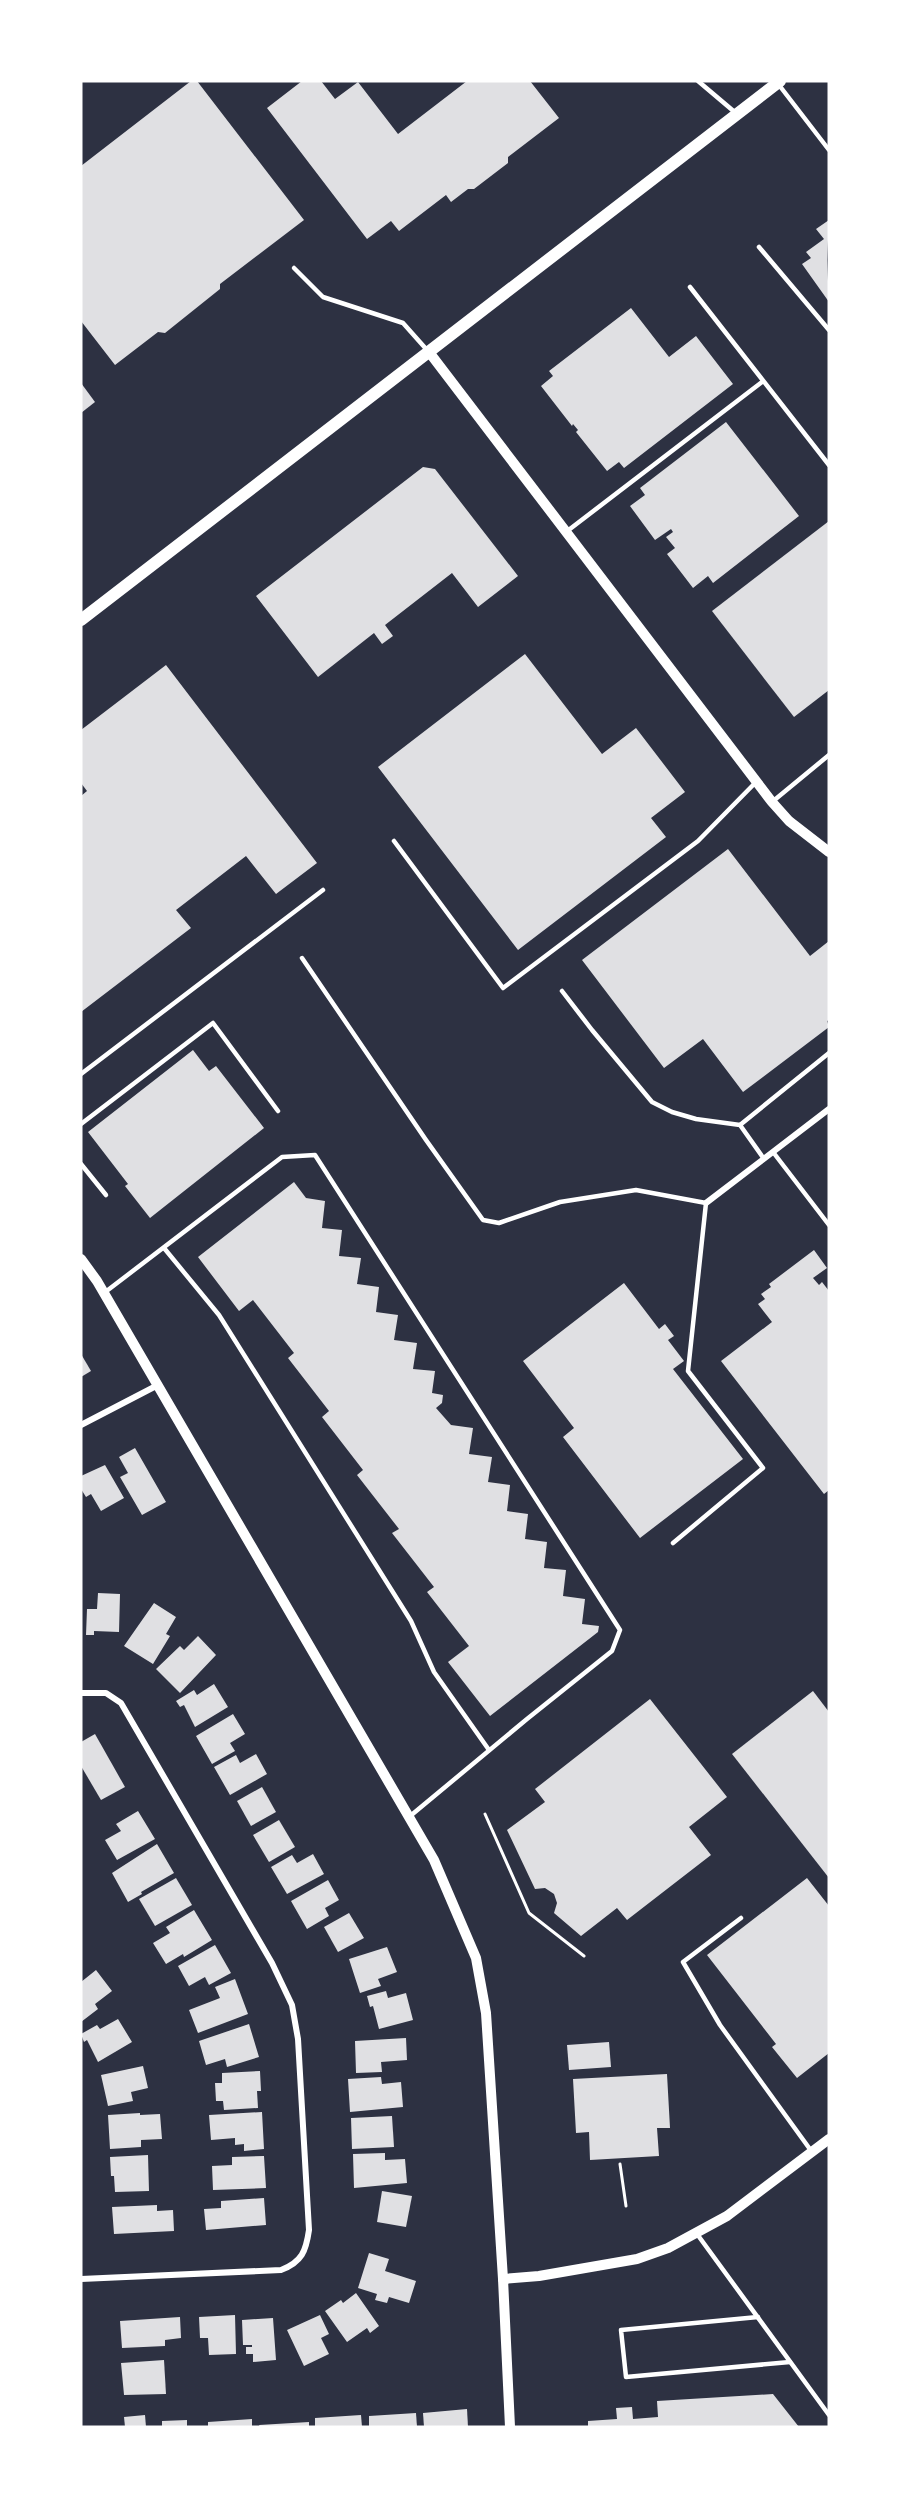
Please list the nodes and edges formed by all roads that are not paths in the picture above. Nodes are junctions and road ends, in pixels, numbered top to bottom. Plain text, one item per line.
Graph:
1 (698, 81) edge
2 (778, 82) edge
3 (738, 114) junction
4 (829, 150) edge
5 (759, 247) dead end
6 (294, 268) dead end
7 (690, 287) dead end
8 (829, 330) edge
9 (429, 352) junction
10 (762, 382) junction
11 (829, 465) edge
12 (566, 532) junction
13 (81, 620) edge
14 (829, 755) edge
15 (757, 781) junction
16 (772, 802) junction
17 (394, 841) dead end
18 (829, 852) edge
19 (323, 890) dead end
20 (302, 958) dead end
21 (562, 991) dead end
22 (829, 1053) edge
23 (81, 1074) edge
24 (829, 1109) edge
25 (278, 1111) dead end
26 (81, 1124) edge
27 (740, 1125) junction
28 (773, 1152) junction
29 (764, 1159) junction
30 (81, 1164) edge
31 (106, 1195) dead end
32 (706, 1203) junction
33 (829, 1225) edge
34 (164, 1248) junction
35 (81, 1259) edge
36 (104, 1293) junction
37 (158, 1385) junction
38 (81, 1425) edge
39 (673, 1543) dead end
40 (81, 1693) edge
41 (489, 1750) junction
42 (409, 1818) junction
43 (741, 1918) dead end
44 (829, 2139) edge
45 (812, 2152) junction
46 (697, 2234) junction
47 (81, 2279) edge
48 (503, 2279) junction
49 (758, 2317) junction
50 (790, 2362) junction
51 (829, 2415) edge
52 (510, 2427) edge

1 - 3 lane
2 - 3 main road
2 - 4 lane
3 - 9 main road
5 - 8 lane
6 - 9 lane
7 - 10 lane
9 - 12 street
9 - 13 main road
10 - 11 lane
10 - 12 lane
12 - 15 street
14 - 16 lane
15 - 16 street
15 - 17 lane
16 - 18 street
19 - 23 lane
20 - 32 lane
21 - 27 lane
22 - 27 lane
24 - 28 street
25 - 26 lane
27 - 29 lane
28 - 29 street
28 - 33 lane
29 - 32 street
30 - 31 lane
32 - 39 lane
34 - 36 lane
34 - 41 lane
34 - 41 lane
35 - 36 street
36 - 37 street
37 - 38 street
37 - 42 street
40 - 47 street
41 - 42 lane
42 - 48 street
43 - 45 lane
44 - 45 street
45 - 46 street
46 - 48 street
46 - 49 lane
48 - 52 street
49 - 50 lane
49 - 50 lane
50 - 51 lane

